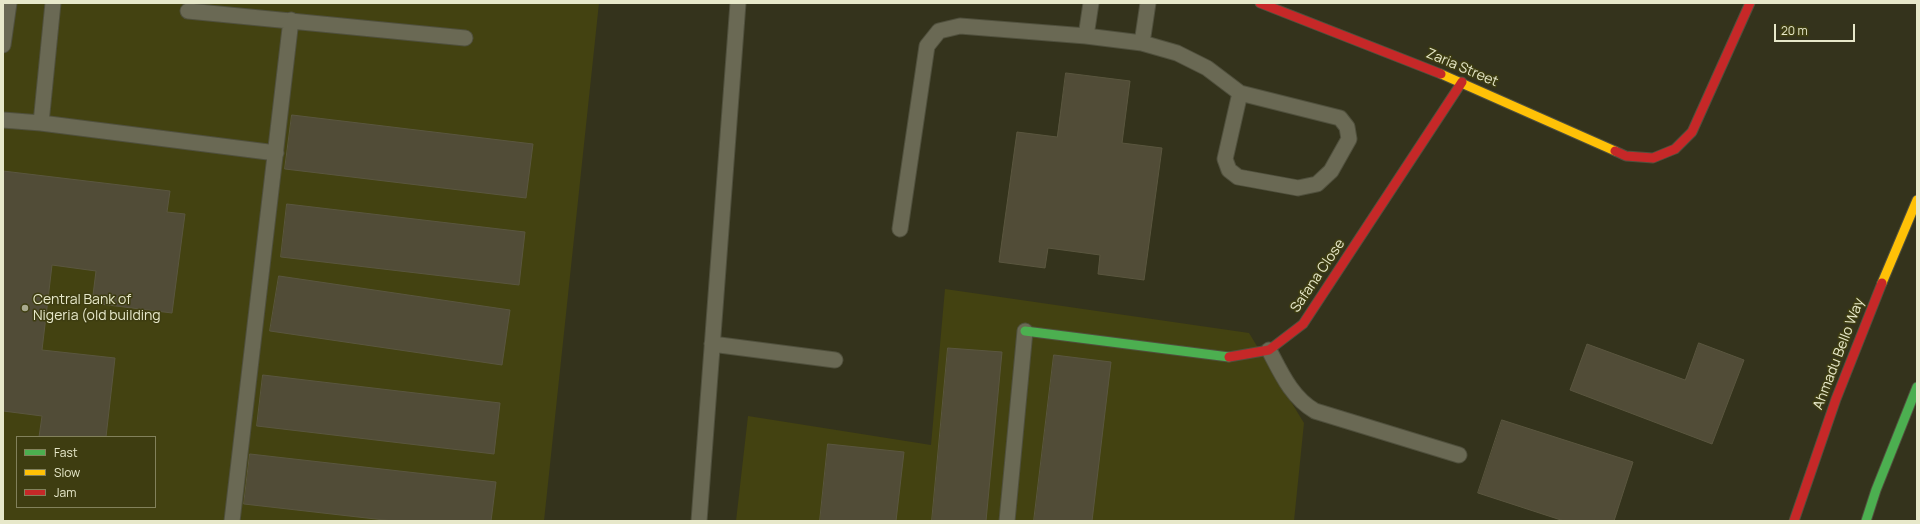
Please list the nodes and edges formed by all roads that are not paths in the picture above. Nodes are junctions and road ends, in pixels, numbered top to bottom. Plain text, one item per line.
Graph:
1 (53, 3) edge
2 (738, 3) edge
3 (1092, 3) edge
4 (1148, 3) edge
5 (1260, 3) edge
6 (1750, 3) edge
7 (6, 10) edge
8 (188, 11) dead end
9 (291, 20) junction
10 (1086, 36) junction
11 (466, 38) dead end
12 (1142, 43) junction
13 (3, 46) edge
14 (1462, 82) junction
15 (1240, 93) junction
16 (3, 120) edge
17 (41, 123) junction
18 (276, 153) junction
19 (1917, 200) edge
20 (900, 229) dead end
21 (1025, 331) joint
22 (712, 344) junction
23 (1269, 350) junction
24 (836, 360) dead end
25 (1917, 387) edge
26 (1458, 455) dead end
27 (232, 521) edge
28 (699, 521) edge
29 (1007, 521) edge
30 (1794, 521) edge
31 (1866, 521) edge

1 - 17 lane
2 - 22 lane
3 - 10 lane
4 - 12 lane
5 - 14 street, Zaria Street
6 - 14 street, Zaria Street
7 - 13 lane
8 - 9 lane
9 - 11 lane
9 - 18 lane
10 - 12 lane
10 - 20 lane
12 - 15 lane
14 - 23 street, Safana Close
15 - 15 lane
16 - 17 lane
17 - 18 lane
18 - 27 lane
19 - 30 street, Ahmadu Bello Way
21 - 23 street, Safana Close
21 - 29 lane
22 - 24 lane
22 - 28 lane
23 - 26 lane
25 - 31 street

